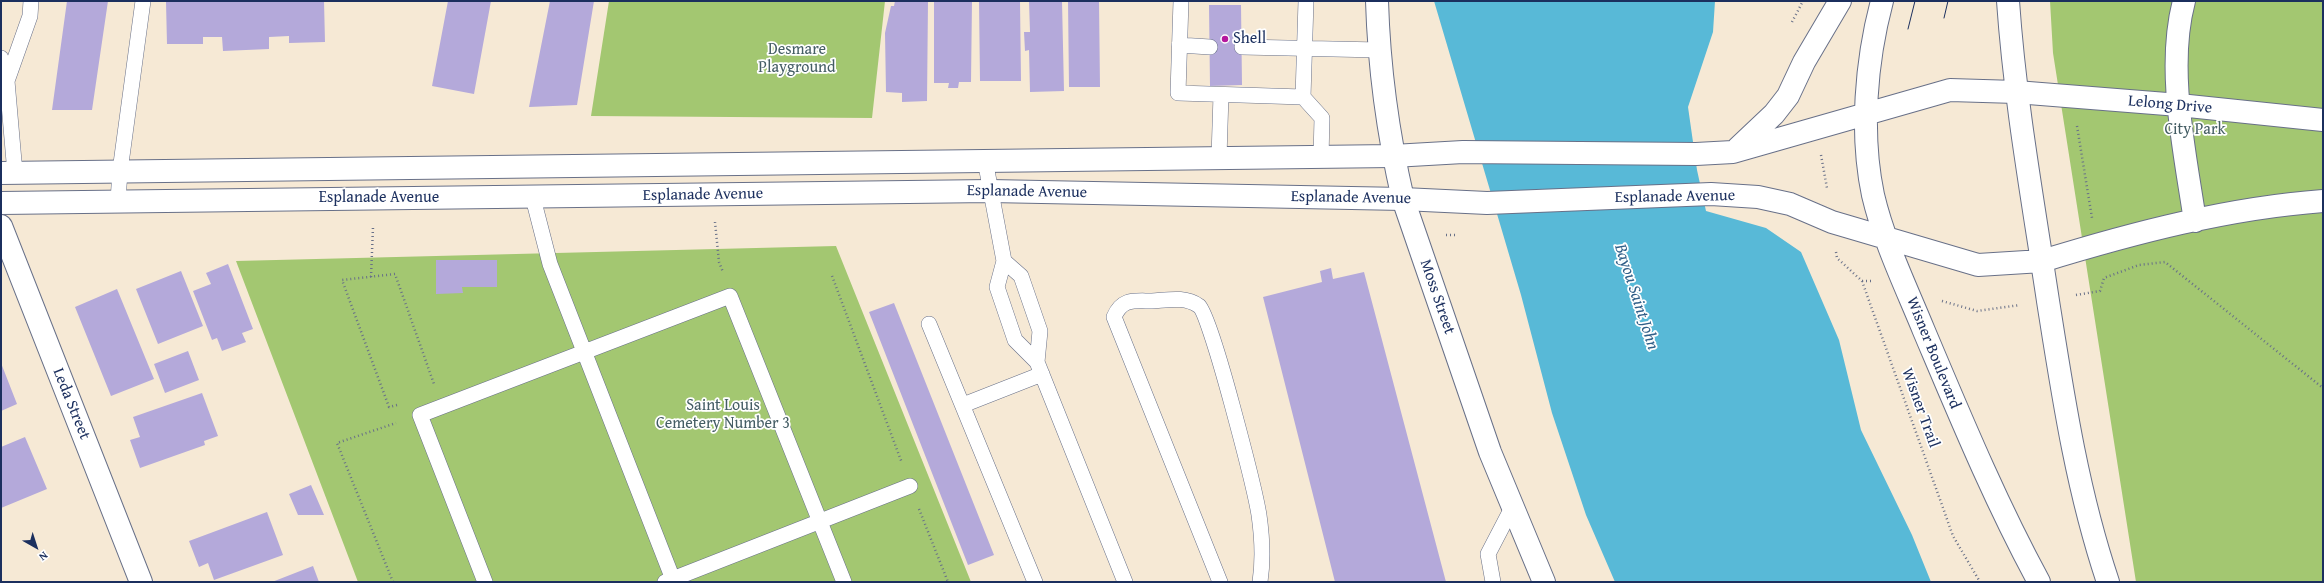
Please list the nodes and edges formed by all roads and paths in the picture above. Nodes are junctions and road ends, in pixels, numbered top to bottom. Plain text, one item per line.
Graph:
1 (31, 1) edge
2 (143, 1) edge
3 (1181, 1) edge
4 (1306, 1) edge
5 (1376, 1) edge
6 (1840, 1) edge
7 (1882, 1) edge
8 (2008, 1) edge
9 (2184, 1) edge
10 (1179, 45) junction
11 (1210, 47) dead end
12 (1242, 47) dead end
13 (1305, 50) junction
14 (1379, 50) junction
15 (1, 58) edge
16 (7, 81) junction
17 (2016, 92) junction
18 (1221, 95) junction
19 (1303, 97) junction
20 (2179, 105) junction
21 (1867, 112) junction
22 (2323, 120) edge
23 (2077, 123) dead end
24 (1733, 152) junction
25 (1821, 152) dead end
26 (1393, 156) junction
27 (1219, 157) junction
28 (1321, 157) junction
29 (985, 160) junction
30 (713, 163) junction
31 (532, 166) junction
32 (120, 171) junction
33 (8, 173) edge
34 (990, 191) junction
35 (1827, 191) dead end
36 (715, 194) junction
37 (374, 198) junction
38 (533, 198) junction
39 (1403, 199) junction
40 (118, 201) junction
41 (2323, 201) edge
42 (1, 202) edge
43 (2195, 221) junction
44 (2092, 222) dead end
45 (1, 226) edge
46 (1444, 235) dead end
47 (1456, 235) dead end
48 (1887, 240) junction
49 (1835, 246) dead end
50 (1004, 261) junction
51 (2042, 261) junction
52 (832, 276) dead end
53 (371, 277) junction
54 (1862, 281) junction
55 (1876, 282) dead end
56 (2083, 294) dead end
57 (730, 296) junction
58 (1936, 299) dead end
59 (2028, 304) dead end
60 (929, 324) dead end
61 (584, 352) junction
62 (1040, 368) junction
63 (2323, 388) edge
64 (414, 399) junction
65 (963, 405) junction
66 (420, 415) junction
67 (910, 486) junction
68 (1513, 506) junction
69 (820, 521) junction
70 (671, 581) edge
71 (141, 582) edge
72 (392, 582) edge
73 (485, 582) edge
74 (844, 582) edge
75 (948, 582) edge
76 (1035, 582) edge
77 (1125, 582) edge
78 (1220, 582) edge
79 (1260, 582) edge
80 (1493, 582) edge
81 (1544, 582) edge
82 (1980, 582) edge
83 (2039, 582) edge
84 (2108, 582) edge

1 - 16 lane
2 - 32 lane
3 - 10 lane
4 - 13 lane
5 - 14 street, Moss Street
6 - 24 street
7 - 21 street, Wisner Boulevard
8 - 17 street
9 - 20 street
10 - 11 lane
10 - 18 lane
12 - 13 lane
13 - 14 lane
13 - 19 lane
14 - 26 street, Moss Street
15 - 16 lane
16 - 33 lane
17 - 20 street, Lelong Drive
17 - 21 street, Esplanade Avenue
17 - 51 street
18 - 19 lane
18 - 27 lane
19 - 28 lane
20 - 22 street, Lelong Drive
20 - 43 street
21 - 24 street, Esplanade Avenue
21 - 48 street, Wisner Boulevard
23 - 44 path
24 - 26 street, Esplanade Avenue
25 - 35 path
26 - 28 street, Esplanade Avenue
26 - 39 street, Moss Street
27 - 28 street, Esplanade Avenue
27 - 29 street, Esplanade Avenue
29 - 30 street, Esplanade Avenue
29 - 34 lane
30 - 31 street, Esplanade Avenue
30 - 36 street
31 - 32 street, Esplanade Avenue
31 - 38 street
32 - 33 street, Esplanade Avenue
32 - 40 lane
34 - 36 street, Esplanade Avenue
34 - 39 street, Esplanade Avenue
34 - 50 lane
36 - 38 street, Esplanade Avenue
36 - 57 path
37 - 38 street, Esplanade Avenue
37 - 40 street, Esplanade Avenue
37 - 53 path
38 - 61 lane
39 - 48 street, Esplanade Avenue
39 - 68 street, Moss Street
40 - 42 street, Esplanade Avenue
41 - 43 street
43 - 51 street
45 - 71 street, Leda Street
46 - 47 path
48 - 51 street, Esplanade Avenue
48 - 83 street, Wisner Boulevard
49 - 54 path, Wisner Trail
50 - 62 lane
50 - 62 lane
51 - 84 street
52 - 67 path
53 - 64 path
53 - 64 path
54 - 55 path
54 - 82 path, Wisner Trail
56 - 63 path
57 - 61 lane
57 - 69 lane
58 - 59 path
60 - 65 lane
61 - 66 lane
61 - 70 lane
62 - 65 lane
62 - 77 lane
64 - 66 path
65 - 76 lane
66 - 72 path
66 - 73 lane
67 - 69 lane
67 - 75 path
68 - 80 lane
68 - 81 street, Moss Street
69 - 70 lane
69 - 74 lane
78 - 79 lane

